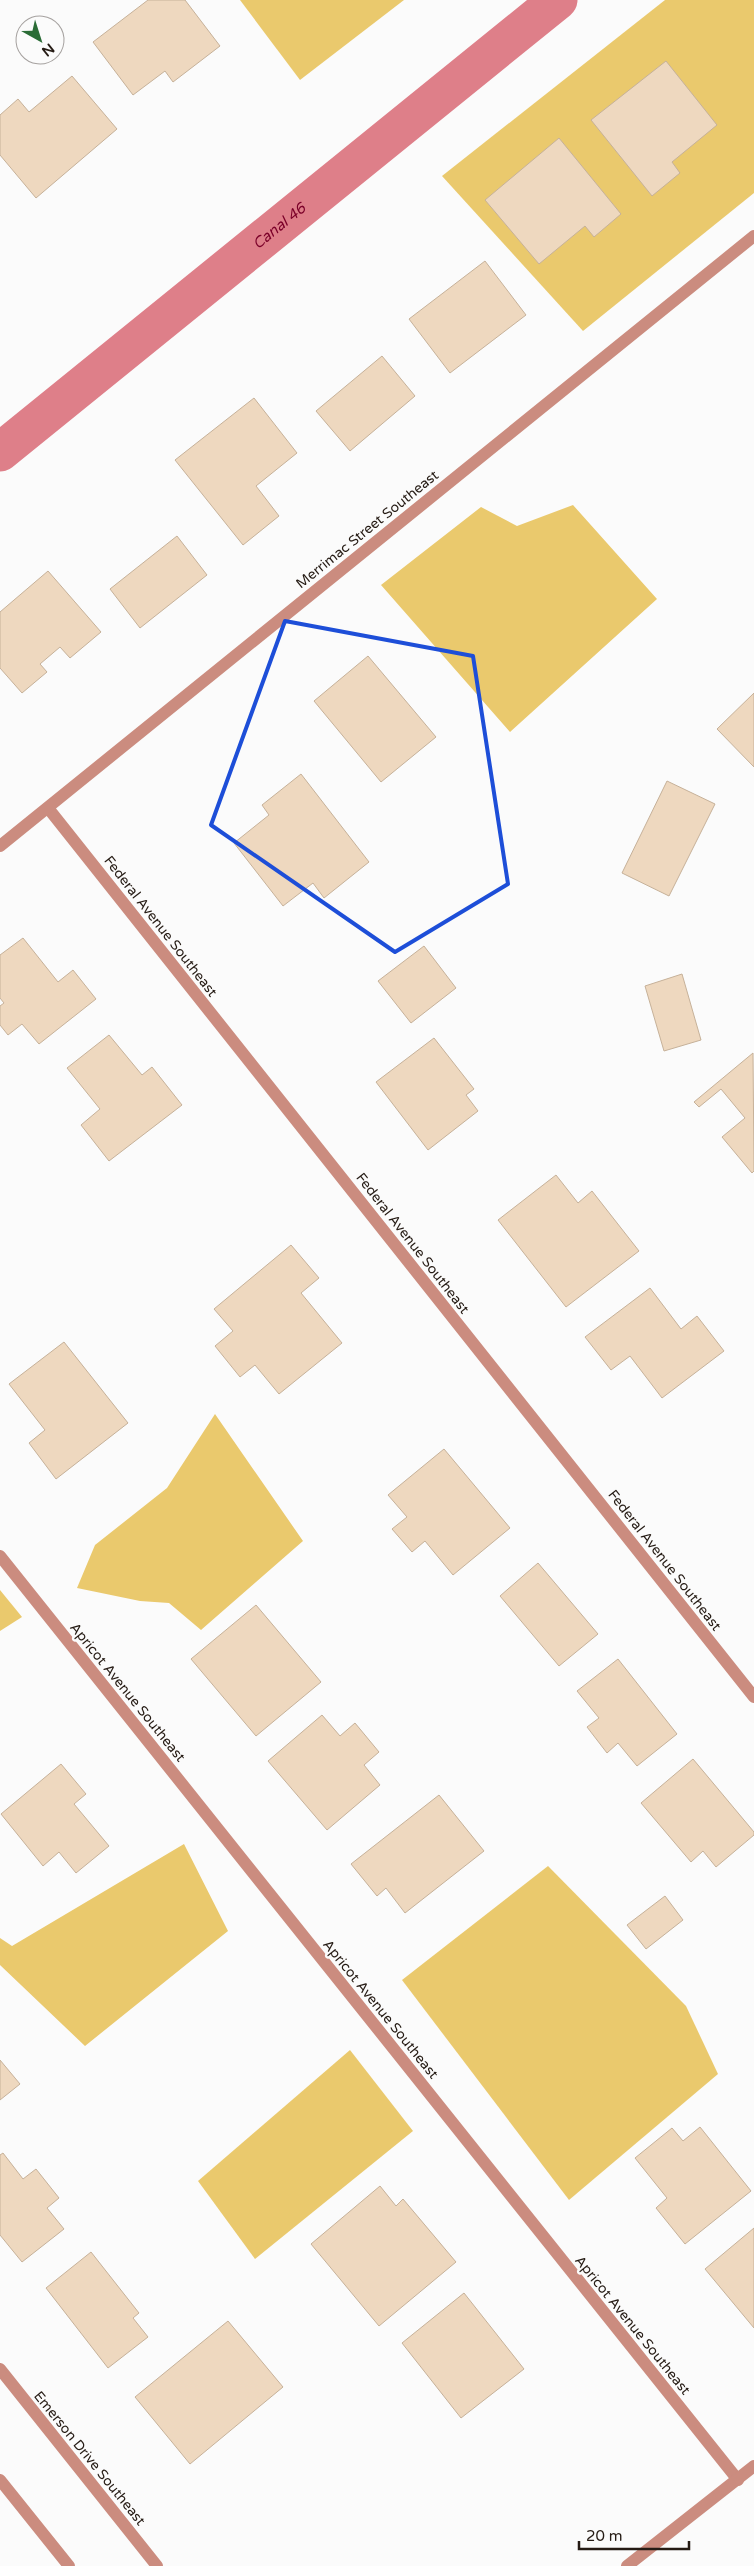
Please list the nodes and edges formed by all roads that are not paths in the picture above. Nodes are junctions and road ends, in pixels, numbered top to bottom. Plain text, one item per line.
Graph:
1 (754, 236) edge
2 (48, 808) junction
3 (0, 846) edge
4 (0, 1556) edge
5 (754, 1697) edge
6 (0, 2369) edge
7 (754, 2466) edge
8 (0, 2480) edge
9 (738, 2480) junction
10 (50, 2542) junction
11 (69, 2566) edge
12 (76, 2566) edge
13 (157, 2566) edge
14 (627, 2566) edge

1 - 2 street, Merrimac Street Southeast
2 - 3 street, Merrimac Street Southeast
2 - 5 street, Federal Avenue Southeast
4 - 9 street, Apricot Avenue Southeast
6 - 13 street, Emerson Drive Southeast
7 - 9 street
8 - 10 street
9 - 14 street
10 - 11 street
10 - 12 street

